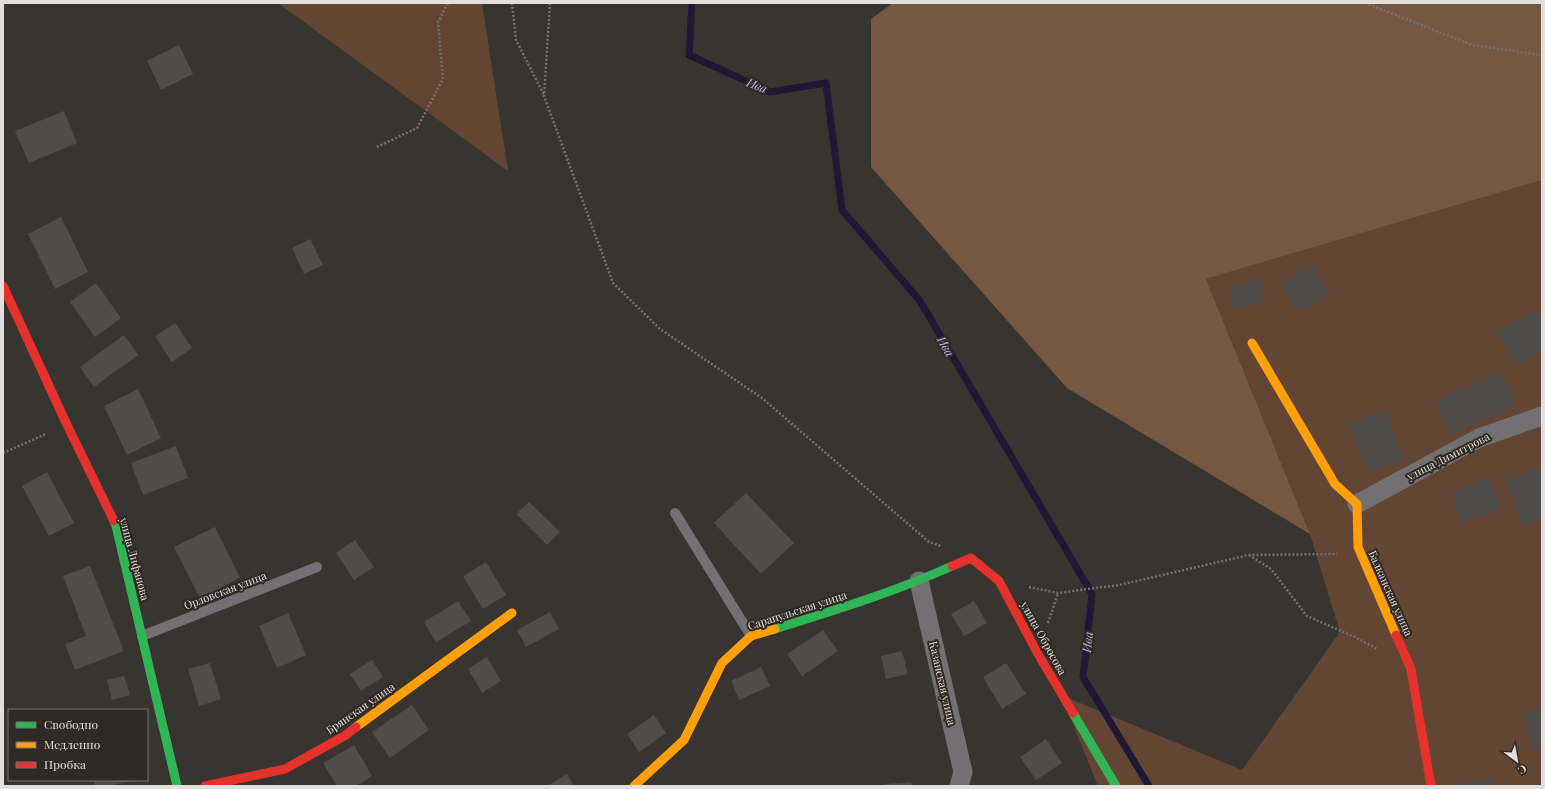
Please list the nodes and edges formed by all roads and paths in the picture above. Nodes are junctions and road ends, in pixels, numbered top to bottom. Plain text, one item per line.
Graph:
1 (448, 3) edge
2 (512, 3) edge
3 (550, 3) edge
4 (1365, 3) edge
5 (1542, 55) edge
6 (544, 96) junction
7 (377, 147) dead end
8 (3, 286) edge
9 (1252, 343) dead end
10 (1542, 416) edge
11 (67, 425) junction
12 (3, 453) edge
13 (1357, 504) junction
14 (675, 513) dead end
15 (1339, 554) dead end
16 (1248, 555) junction
17 (971, 558) junction
18 (317, 567) dead end
19 (920, 581) junction
20 (1058, 593) dead end
21 (512, 614) dead end
22 (142, 636) junction
23 (751, 636) junction
24 (1377, 649) dead end
25 (177, 786) edge
26 (204, 786) edge
27 (634, 786) edge
28 (959, 786) edge
29 (1116, 786) edge
30 (1431, 786) edge

1 - 7 path
2 - 6 path
3 - 6 path
4 - 5 path
6 - 17 path
8 - 11 street, улица Лифанова
9 - 13 street
10 - 13 street, улица Димитрова
11 - 12 path
11 - 22 street, улица Лифанова
13 - 30 street, Балканская улица
14 - 23 lane
15 - 16 path
16 - 20 path
16 - 24 path
17 - 19 street
17 - 29 street, улица Обросова
18 - 22 lane, Орловская улица
19 - 23 street, Сарапульская улица
19 - 28 street, Казанская улица
21 - 26 street, Брянская улица
22 - 25 street, улица Лифанова
23 - 27 street, Сарапульская улица

